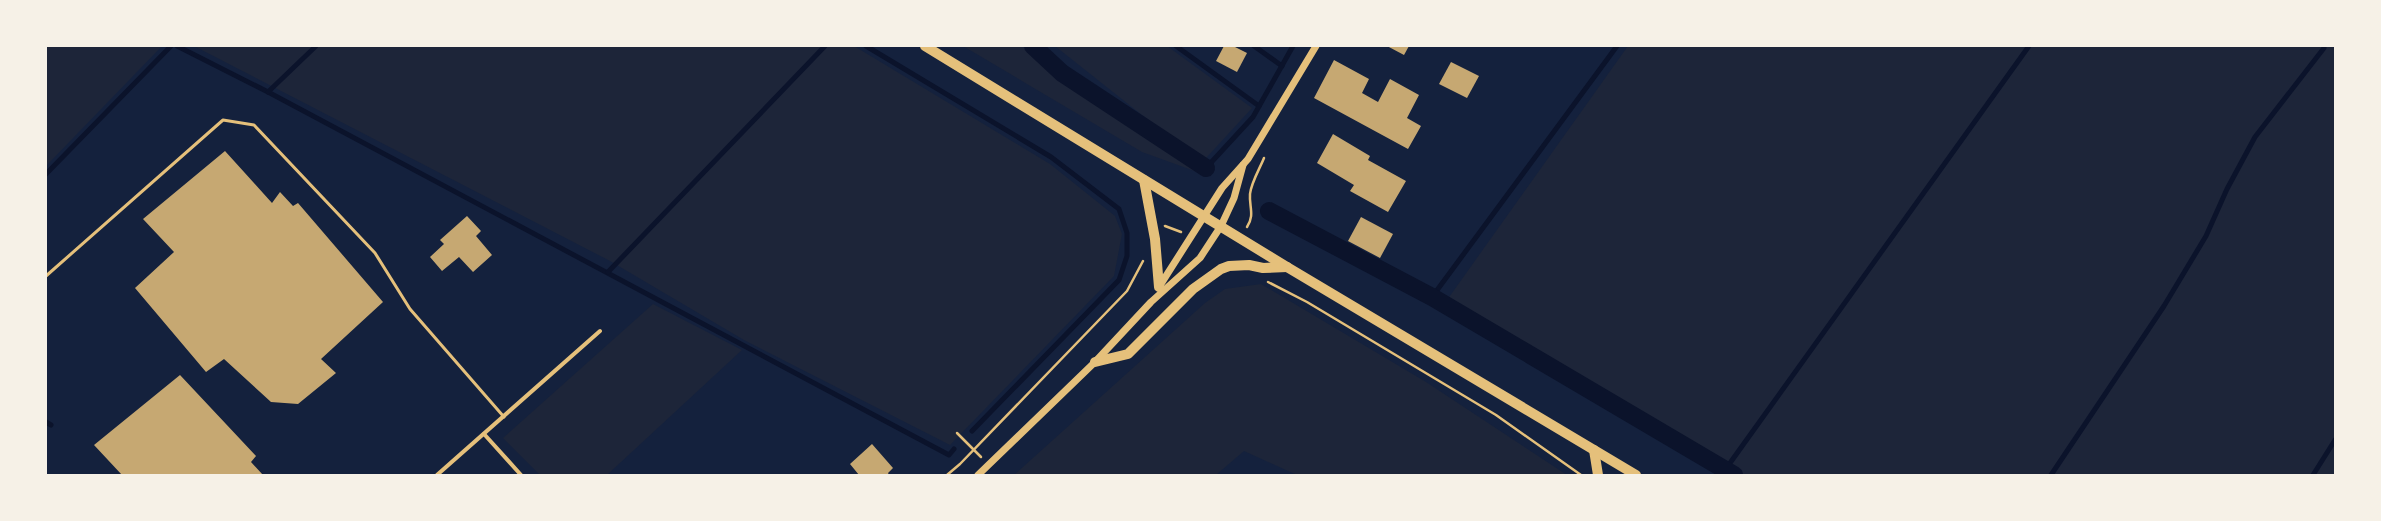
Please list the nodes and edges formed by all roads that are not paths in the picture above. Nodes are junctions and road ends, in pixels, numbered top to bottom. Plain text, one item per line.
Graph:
1 (925, 46) edge
2 (1316, 46) edge
3 (1244, 165) junction
4 (1144, 180) junction
5 (1204, 215) junction
6 (1221, 226) junction
7 (1287, 267) junction
8 (46, 276) edge
9 (1159, 287) junction
10 (1151, 302) junction
11 (600, 331) dead end
12 (1095, 362) junction
13 (504, 417) junction
14 (484, 434) junction
15 (1594, 450) junction
16 (437, 475) edge
17 (521, 475) edge
18 (978, 475) edge
19 (1598, 475) edge
20 (1636, 475) edge

1 - 4 main road
2 - 3 street
3 - 5 street
3 - 6 street
4 - 5 main road
4 - 9 main road
5 - 6 main road
5 - 9 street
6 - 7 main road
6 - 10 street
7 - 12 main road
7 - 15 main road
8 - 13 lane
9 - 10 street
10 - 12 street
11 - 13 street
12 - 18 street
13 - 14 street
14 - 16 street
14 - 17 street
15 - 19 main road
15 - 20 main road

